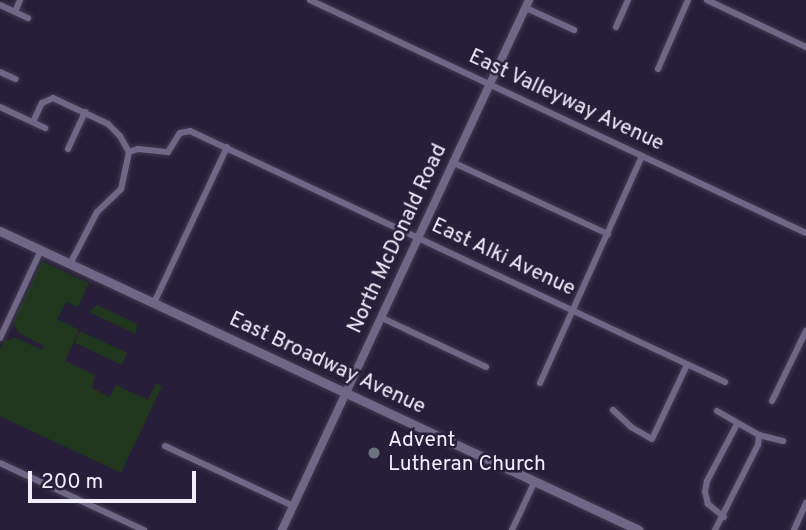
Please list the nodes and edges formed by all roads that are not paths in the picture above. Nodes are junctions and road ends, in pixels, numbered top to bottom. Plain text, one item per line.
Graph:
1 (20, 0) edge
2 (310, 0) edge
3 (628, 0) edge
4 (688, 0) edge
5 (707, 0) edge
6 (528, 4) edge
7 (0, 5) edge
8 (15, 12) junction
9 (28, 18) dead end
10 (616, 27) dead end
11 (574, 30) dead end
12 (806, 47) edge
13 (658, 69) dead end
14 (0, 72) edge
15 (16, 79) dead end
16 (489, 84) junction
17 (0, 107) edge
18 (85, 112) junction
19 (33, 122) junction
20 (45, 128) dead end
21 (227, 147) junction
22 (68, 149) dead end
23 (129, 152) junction
24 (642, 156) junction
25 (452, 162) junction
26 (0, 231) edge
27 (806, 233) edge
28 (607, 234) junction
29 (419, 238) junction
30 (41, 250) junction
31 (70, 264) junction
32 (154, 303) junction
33 (573, 309) junction
34 (382, 318) junction
35 (806, 331) edge
36 (0, 338) edge
37 (687, 365) junction
38 (486, 367) dead end
39 (725, 382) dead end
40 (540, 383) dead end
41 (346, 392) junction
42 (772, 401) dead end
43 (613, 410) dead end
44 (718, 411) dead end
45 (737, 424) junction
46 (759, 435) junction
47 (783, 441) dead end
48 (165, 446) dead end
49 (0, 463) edge
50 (535, 481) junction
51 (806, 503) edge
52 (293, 506) junction
53 (724, 517) junction
54 (144, 530) edge
55 (282, 530) edge
56 (512, 530) edge
57 (639, 530) edge
58 (715, 530) edge
59 (794, 530) edge

1 - 8 street
2 - 16 street, East Valleyway Avenue
3 - 10 street
4 - 13 street
5 - 12 street
6 - 11 street
6 - 16 street, North McDonald Road
7 - 8 street
8 - 9 street
14 - 15 street
16 - 24 street, East Valleyway Avenue
16 - 25 street, North McDonald Road
17 - 19 street
18 - 19 street
18 - 22 street
18 - 23 street
19 - 20 street
21 - 23 street, East Alki Avenue
21 - 29 street, East Alki Avenue
21 - 32 street
23 - 31 street
24 - 27 street, East Valleyway Avenue
24 - 28 street
25 - 28 street
25 - 29 street, North McDonald Road
26 - 30 main road, East Broadway Avenue
28 - 33 street
29 - 33 street, East Alki Avenue
29 - 34 street, North McDonald Road
30 - 31 main road, East Broadway Avenue
30 - 36 street
31 - 32 main road, East Broadway Avenue
32 - 41 main road, East Broadway Avenue
33 - 37 street, East Alki Avenue
33 - 40 street
34 - 38 street
34 - 41 street, North McDonald Road
35 - 42 street
37 - 39 street, East Alki Avenue
37 - 43 street
41 - 50 main road, East Broadway Avenue
41 - 52 street, North McDonald Road
44 - 45 street
45 - 46 street
45 - 53 street
46 - 47 street
46 - 53 street
48 - 52 street
49 - 54 street
50 - 56 street
50 - 57 main road, East Broadway Avenue
51 - 59 street
52 - 55 street, North McDonald Road
53 - 58 street

